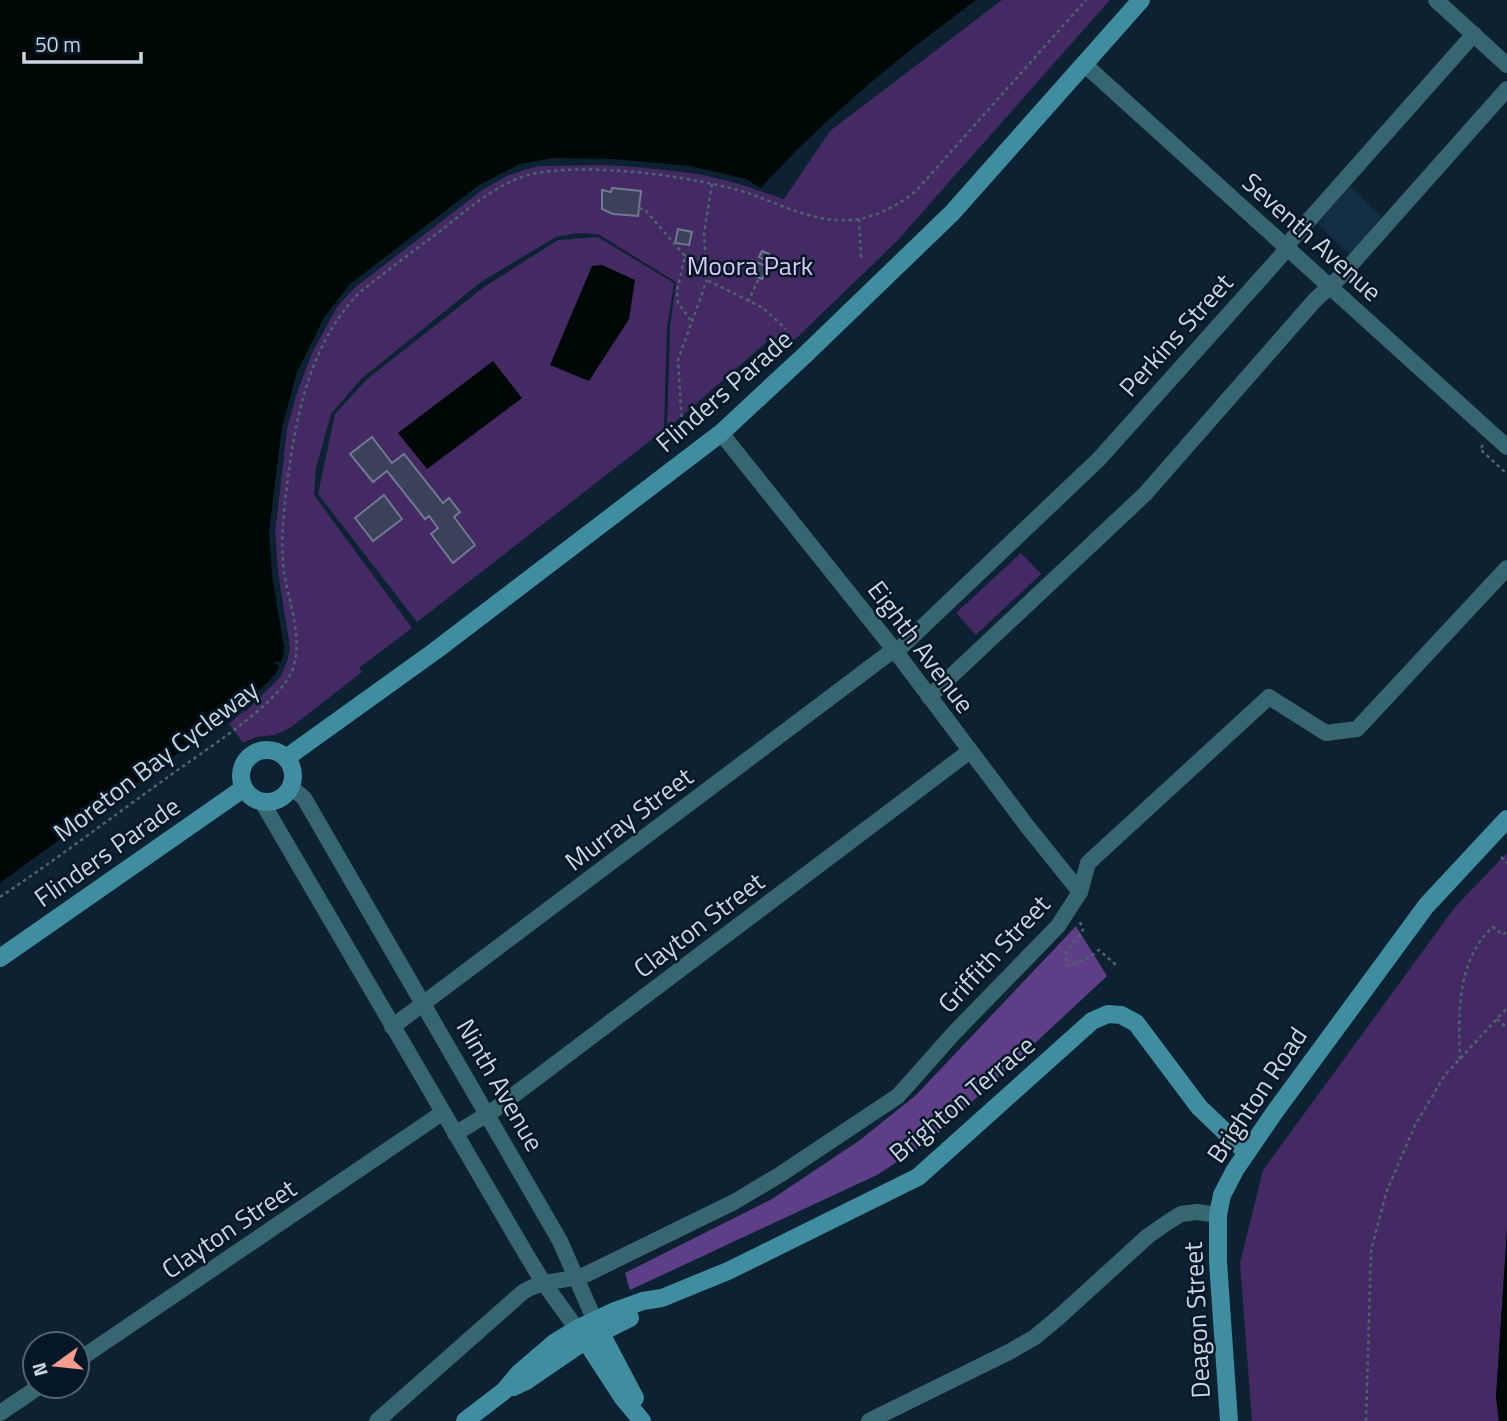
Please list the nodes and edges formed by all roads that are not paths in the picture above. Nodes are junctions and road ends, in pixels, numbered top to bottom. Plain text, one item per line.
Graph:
1 (1141, 0) edge
2 (1436, 0) edge
3 (1474, 33) junction
4 (1084, 64) junction
5 (1507, 65) edge
6 (1507, 89) edge
7 (1286, 247) junction
8 (1329, 286) junction
9 (721, 433) junction
10 (1507, 447) edge
11 (1507, 568) edge
12 (896, 652) junction
13 (929, 697) junction
14 (970, 751) junction
15 (286, 758) junction
16 (291, 787) junction
17 (244, 788) junction
18 (262, 802) junction
19 (1507, 819) edge
20 (1080, 892) junction
21 (0, 958) edge
22 (423, 1004) junction
23 (392, 1027) junction
24 (442, 1113) junction
25 (487, 1114) junction
26 (455, 1134) junction
27 (1246, 1152) junction
28 (1218, 1215) junction
29 (575, 1278) junction
30 (543, 1282) junction
31 (590, 1330) junction
32 (91, 1351) edge
33 (21, 1399) edge
34 (0, 1413) edge
35 (377, 1421) edge
36 (466, 1421) edge
37 (643, 1421) edge
38 (869, 1421) edge
39 (1230, 1421) edge

1 - 4 street, Flinders Parade
2 - 3 street
3 - 5 street
3 - 7 street, Perkins Street
4 - 7 street, Seventh Avenue
4 - 9 street, Flinders Parade
6 - 8 street
7 - 8 street, Seventh Avenue
7 - 12 street, Perkins Street
8 - 10 street, Seventh Avenue
8 - 13 street
9 - 12 street, Eighth Avenue
9 - 15 street, Flinders Parade
11 - 20 street, Griffith Street
12 - 13 street, Eighth Avenue
12 - 22 street, Murray Street
13 - 14 street, Eighth Avenue
14 - 20 street, Eighth Avenue
14 - 25 street, Clayton Street
15 - 16 street
15 - 17 street
16 - 18 street
16 - 22 street, Ninth Avenue
17 - 18 street
17 - 21 street, Flinders Parade
18 - 23 street, Ninth Avenue
19 - 27 street, Brighton Road
20 - 29 street, Griffith Street
22 - 23 street, Murray Street
22 - 25 street, Ninth Avenue
23 - 24 street, Ninth Avenue
24 - 26 street, Ninth Avenue
24 - 32 street, Clayton Street
25 - 26 street, Clayton Street
25 - 29 street, Ninth Avenue
26 - 30 street, Ninth Avenue
27 - 28 street, Brighton Road
27 - 31 street, Brighton Terrace
28 - 38 street
28 - 39 street, Deagon Street
29 - 30 street, Griffith Street
29 - 31 street, Ninth Avenue
30 - 31 street, Ninth Avenue
30 - 35 street
31 - 36 street, Brighton Terrace
31 - 37 street, Ninth Avenue
33 - 34 street

